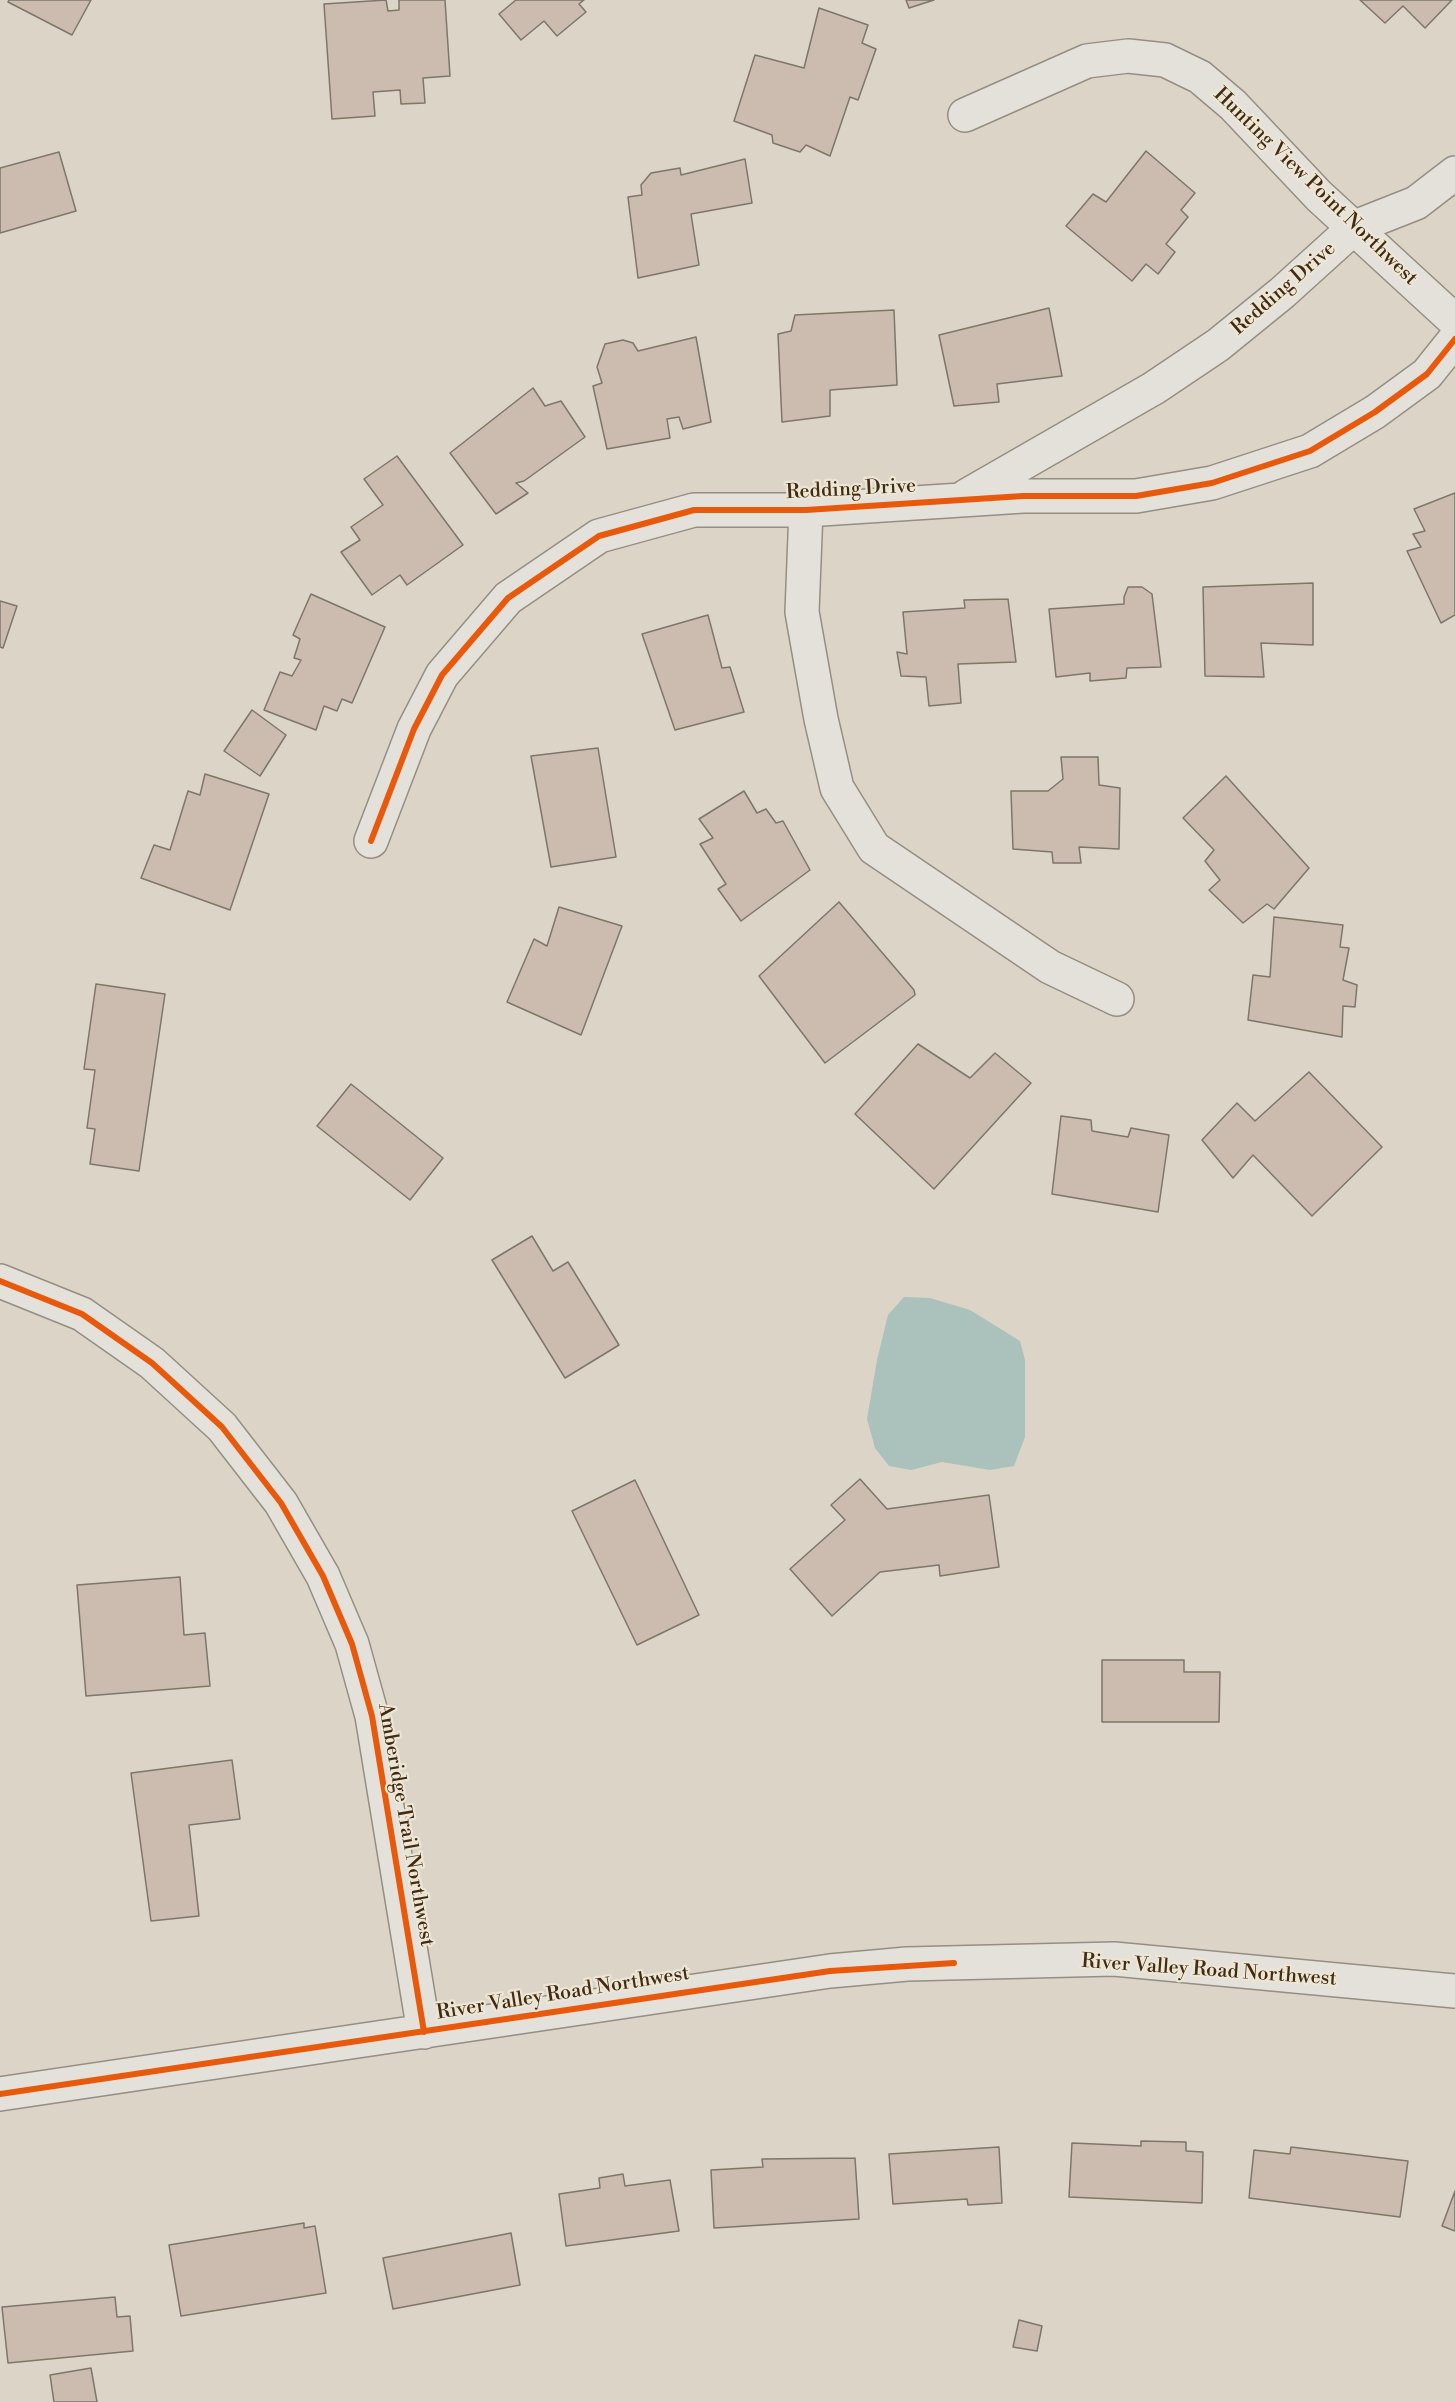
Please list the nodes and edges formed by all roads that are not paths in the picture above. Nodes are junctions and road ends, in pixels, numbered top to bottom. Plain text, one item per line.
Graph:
1 (965, 115) dead end
2 (1455, 173) edge
3 (1355, 227) junction
4 (1455, 321) edge
5 (1455, 339) edge
6 (959, 500) junction
7 (806, 510) junction
8 (371, 842) dead end
9 (1118, 999) dead end
10 (0, 1281) edge
11 (1455, 1991) edge
12 (424, 2032) junction
13 (0, 2094) edge

1 - 3 street, Hunting View Point Northwest
2 - 3 street, Redding Drive
3 - 4 street, Hunting View Point Northwest
3 - 6 street, Redding Drive
5 - 6 street, Redding Drive
6 - 7 street, Redding Drive
7 - 8 street, Redding Drive
7 - 9 street
10 - 12 street, Amberidge Trail Northwest
11 - 12 street, River Valley Road Northwest
12 - 13 street, River Valley Road Northwest

